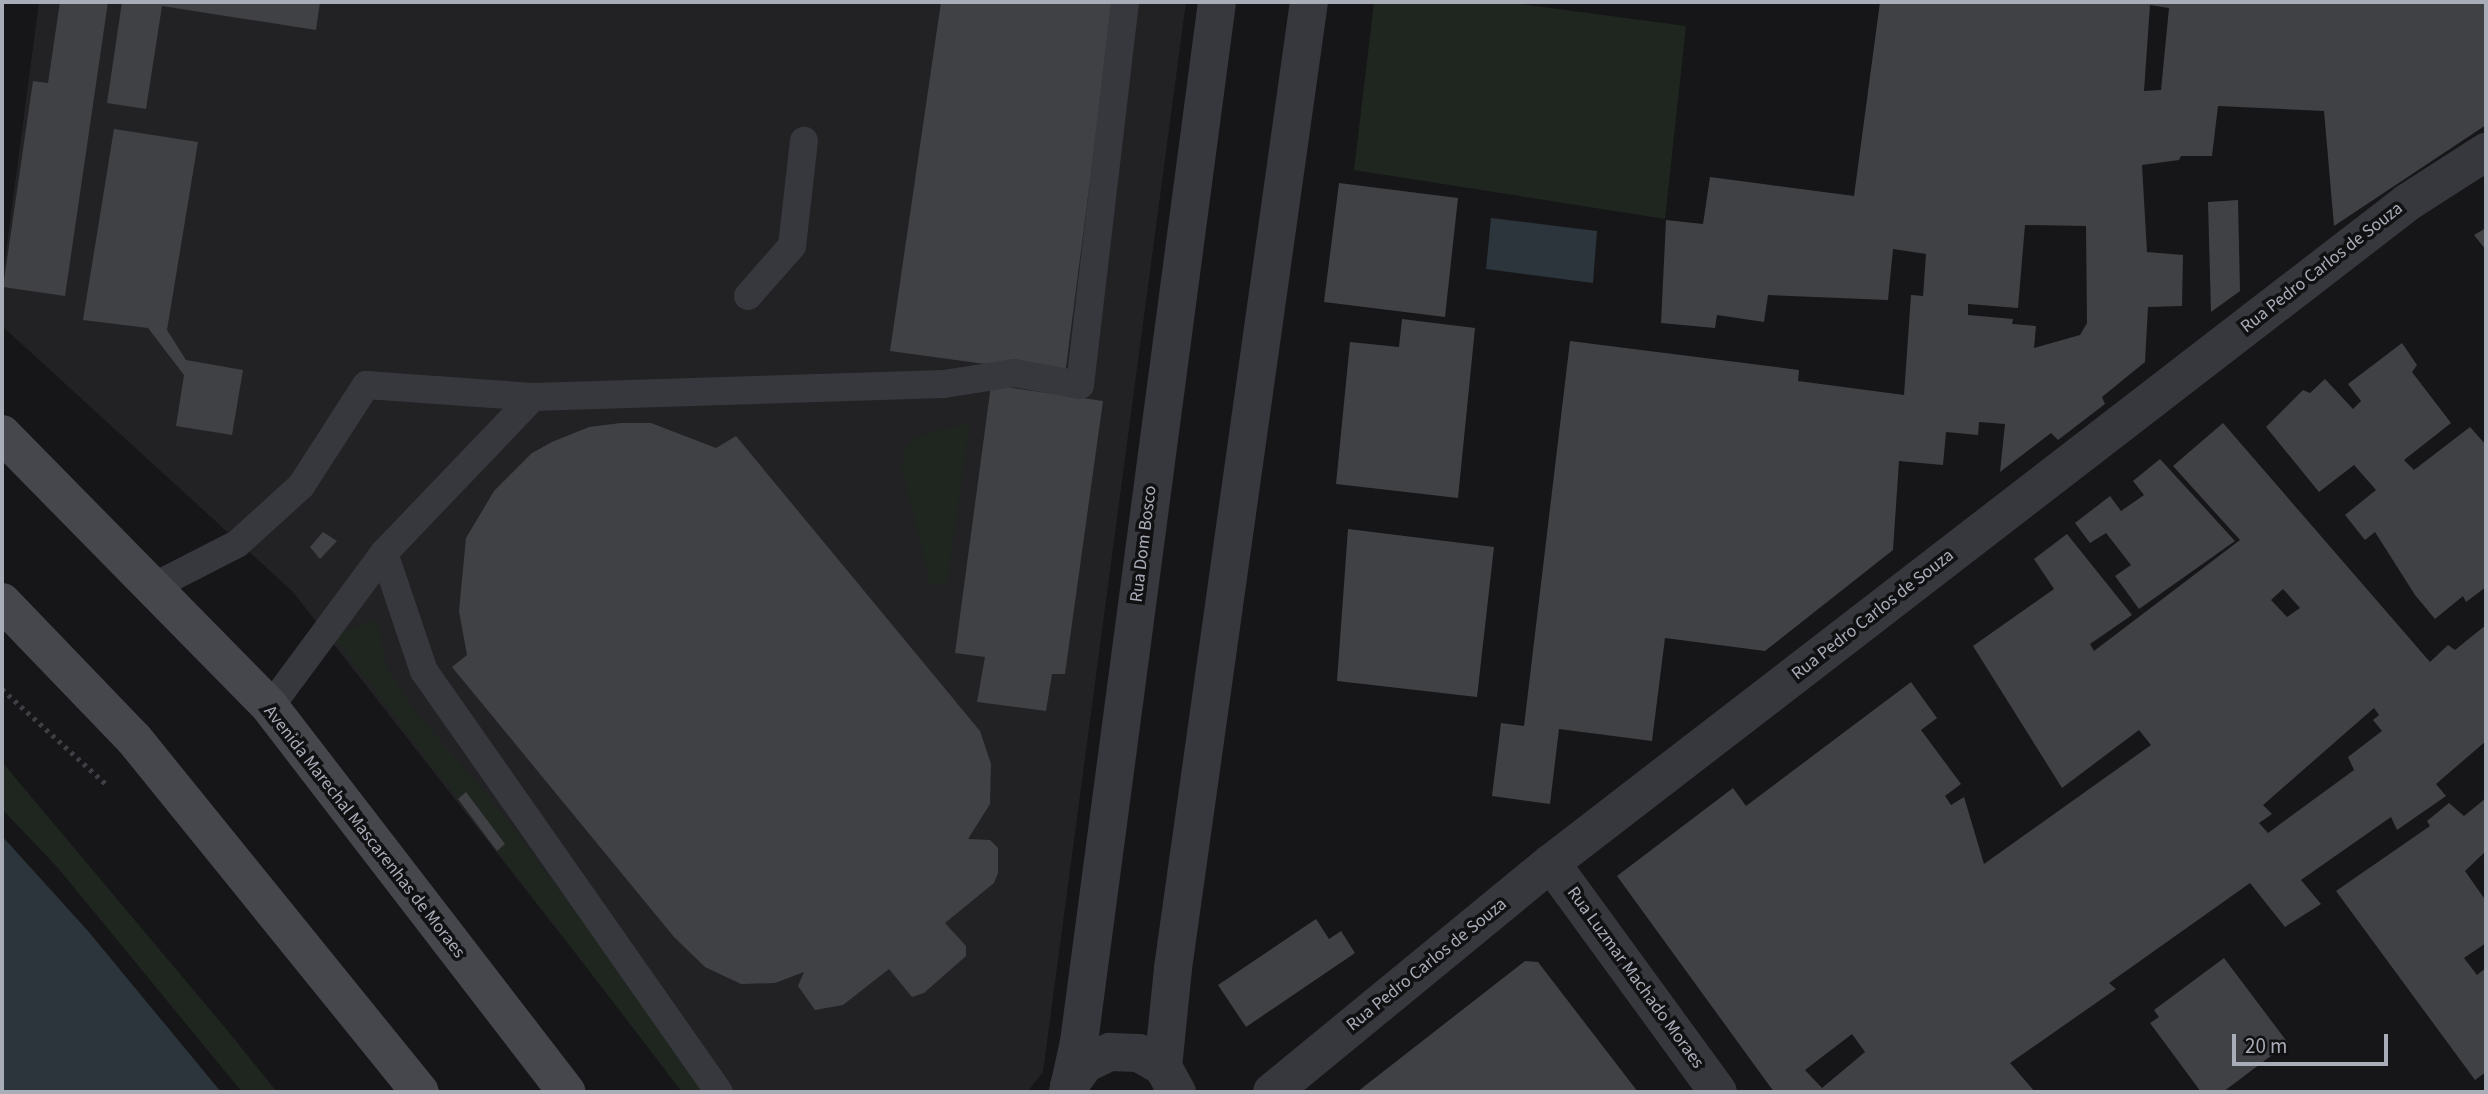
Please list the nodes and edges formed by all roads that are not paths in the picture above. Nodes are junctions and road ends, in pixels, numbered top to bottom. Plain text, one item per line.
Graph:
1 (1125, 2) edge
2 (1217, 2) edge
3 (1309, 2) edge
4 (804, 141) dead end
5 (2486, 152) edge
6 (748, 296) dead end
7 (533, 397) junction
8 (2, 434) edge
9 (384, 553) junction
10 (151, 588) junction
11 (2, 603) edge
12 (270, 707) junction
13 (1551, 863) junction
14 (1170, 1080) edge
15 (1068, 1089) edge
16 (420, 1092) edge
17 (566, 1092) edge
18 (719, 1092) edge
19 (1272, 1092) edge
20 (1718, 1092) edge

1 - 7 lane
2 - 15 street, Rua Dom Bosco
3 - 14 street
4 - 6 lane
5 - 13 street, Rua Pedro Carlos de Souza
7 - 9 lane
7 - 10 lane
8 - 10 main road, Avenida Marechal Mascarenhas de Moraes
9 - 12 lane
9 - 18 lane
10 - 12 main road, Avenida Marechal Mascarenhas de Moraes
11 - 16 main road
12 - 17 main road, Avenida Marechal Mascarenhas de Moraes
13 - 19 street, Rua Pedro Carlos de Souza
13 - 20 street, Rua Luzmar Machado Moraes
14 - 15 street

